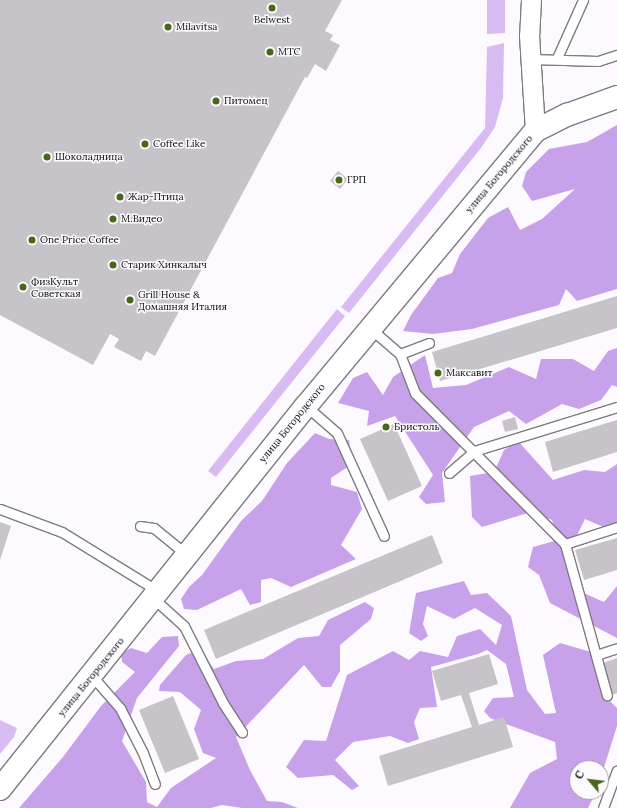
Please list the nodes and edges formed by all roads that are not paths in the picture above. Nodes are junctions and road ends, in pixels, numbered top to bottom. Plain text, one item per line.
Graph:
1 (530, 0) edge
2 (583, 0) edge
3 (617, 55) edge
4 (530, 58) junction
5 (557, 58) junction
6 (617, 97) edge
7 (535, 131) junction
8 (371, 329) junction
9 (429, 343) dead end
10 (400, 354) junction
11 (306, 406) junction
12 (617, 407) edge
13 (474, 451) junction
14 (449, 473) dead end
15 (0, 509) edge
16 (140, 526) dead end
17 (617, 528) edge
18 (384, 536) dead end
19 (565, 544) junction
20 (187, 555) junction
21 (156, 595) junction
22 (617, 648) edge
23 (596, 655) junction
24 (92, 676) junction
25 (607, 695) dead end
26 (242, 732) dead end
27 (617, 770) edge
28 (155, 784) dead end
29 (0, 789) edge
30 (603, 808) edge

1 - 4 street
2 - 5 lane
3 - 5 lane
4 - 5 lane
4 - 7 street
6 - 7 street, улица Богородского
7 - 8 street, улица Богородского
8 - 10 lane
8 - 11 street, улица Богородского
9 - 10 lane
10 - 13 lane
11 - 18 lane
11 - 20 street, улица Богородского
12 - 13 lane
13 - 14 lane
13 - 19 lane
15 - 21 lane
16 - 20 lane
17 - 19 lane
19 - 23 lane
20 - 21 street, улица Богородского
21 - 24 street, улица Богородского
21 - 26 lane
22 - 23 lane
23 - 25 lane
24 - 28 lane
24 - 29 street, улица Богородского
27 - 30 lane

